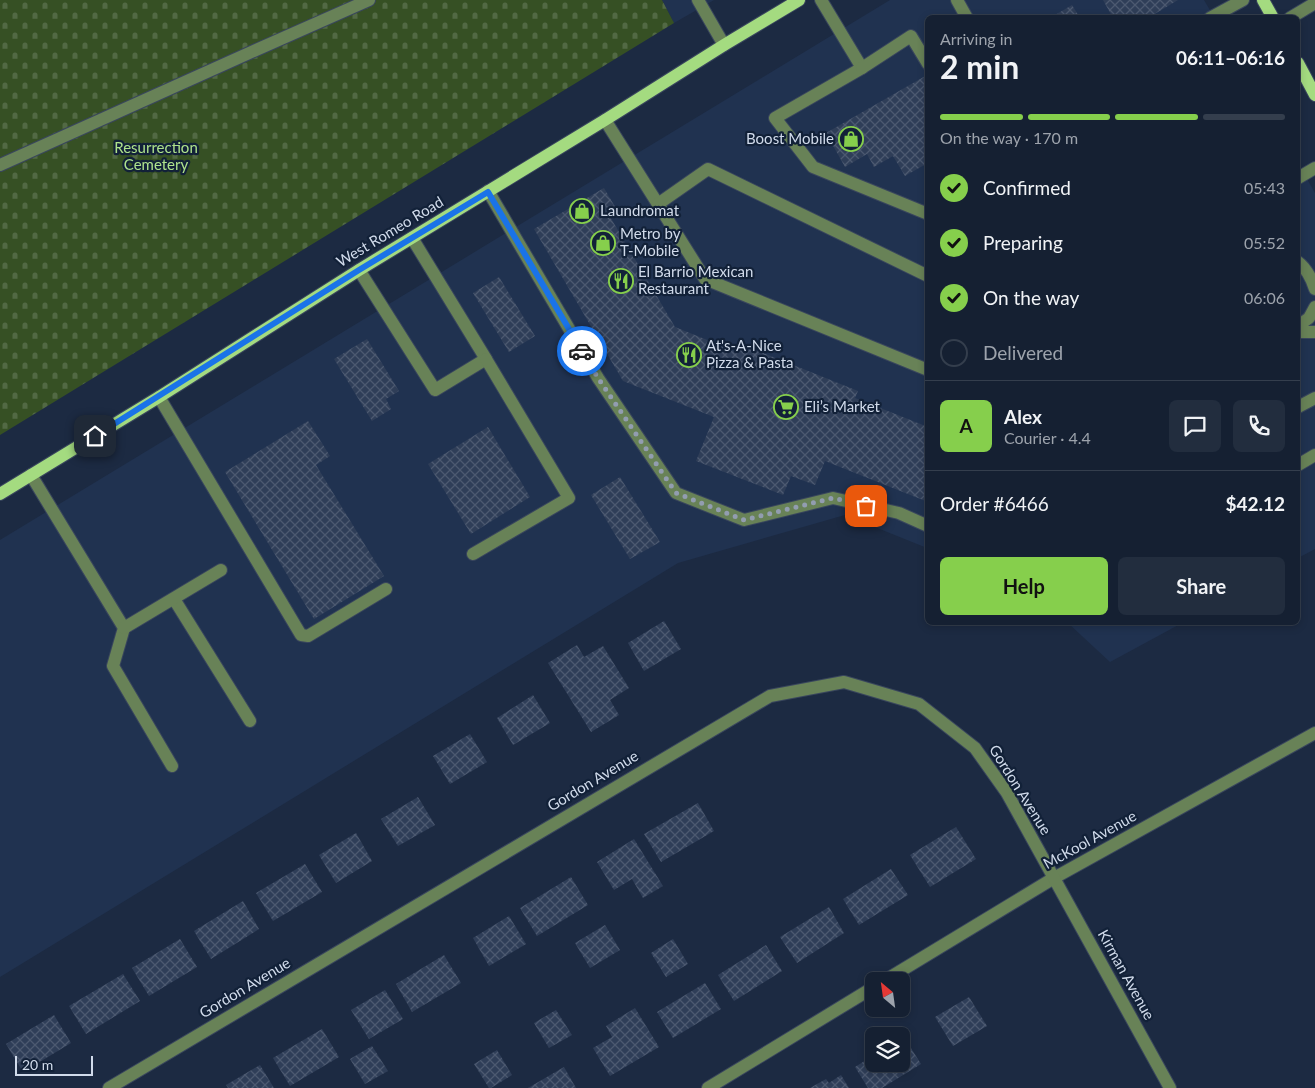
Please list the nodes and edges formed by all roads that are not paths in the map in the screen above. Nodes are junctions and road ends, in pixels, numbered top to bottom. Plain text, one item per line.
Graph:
1 (369, 0) edge
2 (698, 0) edge
3 (799, 0) edge
4 (821, 0) edge
5 (957, 0) edge
6 (1243, 0) edge
7 (1263, 0) edge
8 (1315, 3) edge
9 (965, 15) edge
10 (1216, 15) edge
11 (1271, 15) edge
12 (1295, 15) edge
13 (724, 45) junction
14 (925, 59) edge
15 (1300, 67) edge
16 (862, 68) junction
17 (1315, 95) edge
18 (605, 120) junction
19 (0, 166) edge
20 (1315, 168) edge
21 (1300, 177) edge
22 (488, 192) junction
23 (658, 204) junction
24 (925, 213) edge
25 (412, 238) junction
26 (1300, 264) edge
27 (359, 270) junction
28 (925, 275) edge
29 (1315, 289) edge
30 (1315, 307) edge
31 (1300, 325) edge
32 (1300, 332) edge
33 (1315, 332) edge
34 (486, 359) junction
35 (925, 369) edge
36 (159, 397) junction
37 (1315, 398) edge
38 (1300, 406) edge
39 (1315, 455) edge
40 (1300, 463) edge
41 (31, 475) junction
42 (0, 494) edge
43 (925, 525) edge
44 (473, 554) dead end
45 (221, 570) dead end
46 (386, 589) dead end
47 (174, 599) junction
48 (124, 628) junction
49 (250, 721) dead end
50 (1315, 733) edge
51 (172, 766) dead end
52 (1054, 878) junction
53 (899, 972) edge
54 (865, 992) edge
55 (109, 1088) edge
56 (708, 1088) edge
57 (1170, 1088) edge

1 - 19 street
2 - 13 street
3 - 13 main road, West Romeo Road
4 - 16 street
5 - 9 street
6 - 10 street
7 - 11 main road
8 - 12 street
13 - 18 main road, West Romeo Road
14 - 16 street
15 - 17 main road
16 - 24 street
18 - 22 main road, West Romeo Road
18 - 23 street
20 - 21 street
22 - 25 main road, West Romeo Road
22 - 43 street
23 - 28 street
23 - 35 street
25 - 27 main road, West Romeo Road
25 - 34 street
26 - 29 street
27 - 34 street
27 - 36 main road, West Romeo Road
30 - 31 street
32 - 33 street
34 - 44 street
36 - 41 main road, West Romeo Road
36 - 46 street
37 - 38 street
39 - 40 street
41 - 42 main road, West Romeo Road
41 - 48 street
45 - 47 street
47 - 48 street
47 - 49 street
48 - 51 street
50 - 52 street, McKool Avenue
52 - 53 street, McKool Avenue
52 - 55 street, Gordon Avenue
52 - 57 street, Kirman Avenue
54 - 56 street

